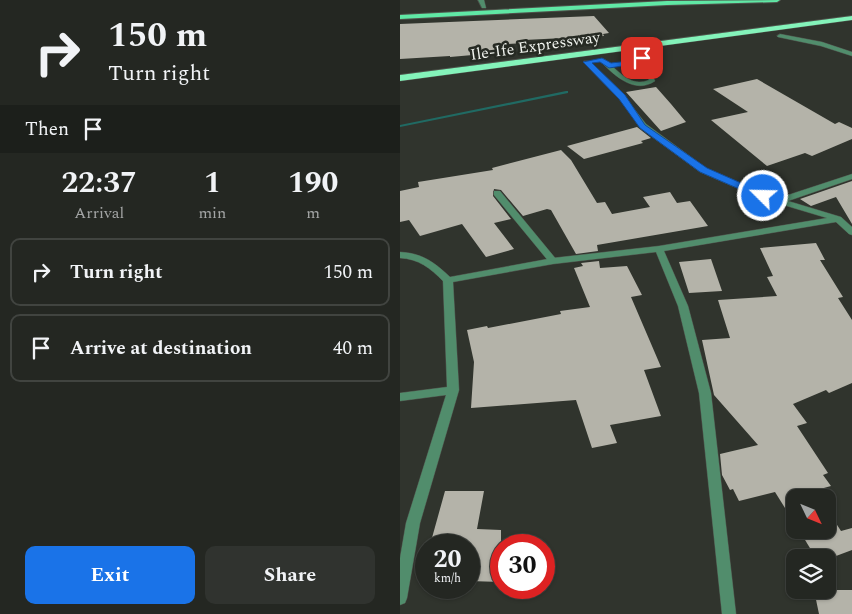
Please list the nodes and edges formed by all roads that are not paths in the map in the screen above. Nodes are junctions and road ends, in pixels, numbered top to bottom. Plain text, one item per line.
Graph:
1 (637, 0) edge
2 (777, 0) edge
3 (483, 3) edge
4 (583, 5) junction
5 (400, 12) edge
6 (400, 17) edge
7 (852, 18) edge
8 (852, 26) edge
9 (780, 36) junction
10 (852, 54) edge
11 (642, 58) junction
12 (602, 60) junction
13 (586, 62) junction
14 (609, 66) junction
15 (400, 78) edge
16 (400, 85) edge
17 (852, 176) edge
18 (497, 193) dead end
19 (780, 201) junction
20 (838, 219) junction
21 (852, 232) edge
22 (659, 249) junction
23 (400, 255) edge
24 (553, 260) junction
25 (448, 280) junction
26 (453, 390) junction
27 (400, 397) edge
28 (400, 598) edge
29 (729, 614) edge

1 - 4 main road
2 - 4 main road
3 - 4 main road
3 - 5 main road
4 - 6 main road
7 - 15 highway, Ile-Ife Expressway
8 - 9 highway, Ile-Ife Expressway
9 - 10 street
9 - 11 highway, Ile-Ife Expressway
11 - 12 highway, Ile-Ife Expressway
11 - 14 lane
11 - 14 lane
12 - 13 highway, Ile-Ife Expressway
12 - 14 lane
13 - 16 highway, Ile-Ife Expressway
13 - 19 street
17 - 19 street
18 - 24 lane
19 - 20 street
20 - 21 street
20 - 22 street
22 - 24 street
22 - 29 street
23 - 25 street
24 - 25 street
25 - 26 street
26 - 27 street
26 - 28 street

